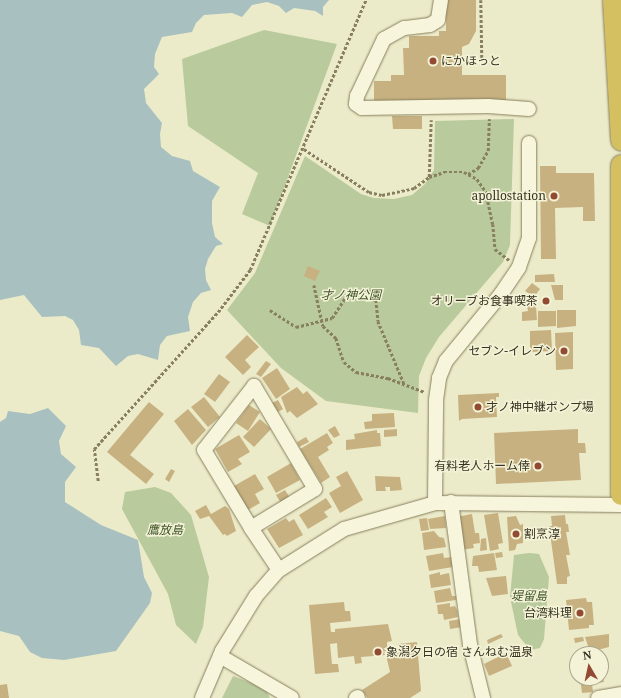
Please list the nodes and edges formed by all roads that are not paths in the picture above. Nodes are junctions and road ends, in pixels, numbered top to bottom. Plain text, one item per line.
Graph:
1 (441, 0) edge
2 (613, 0) edge
3 (529, 110) dead end
4 (621, 140) edge
5 (529, 143) dead end
6 (621, 165) edge
7 (620, 244) edge
8 (621, 494) edge
9 (435, 502) junction
10 (451, 502) junction
11 (621, 505) edge
12 (251, 528) junction
13 (279, 570) junction
14 (220, 656) junction
15 (621, 694) edge
16 (202, 698) edge
17 (292, 698) edge
18 (483, 698) edge
19 (598, 698) edge

1 - 3 street
2 - 4 highway
5 - 9 street
6 - 7 highway
7 - 8 highway
9 - 10 street
9 - 13 street
10 - 11 street
10 - 18 street
12 - 12 street
12 - 13 street
13 - 14 street
14 - 16 street
14 - 17 street
15 - 19 street

